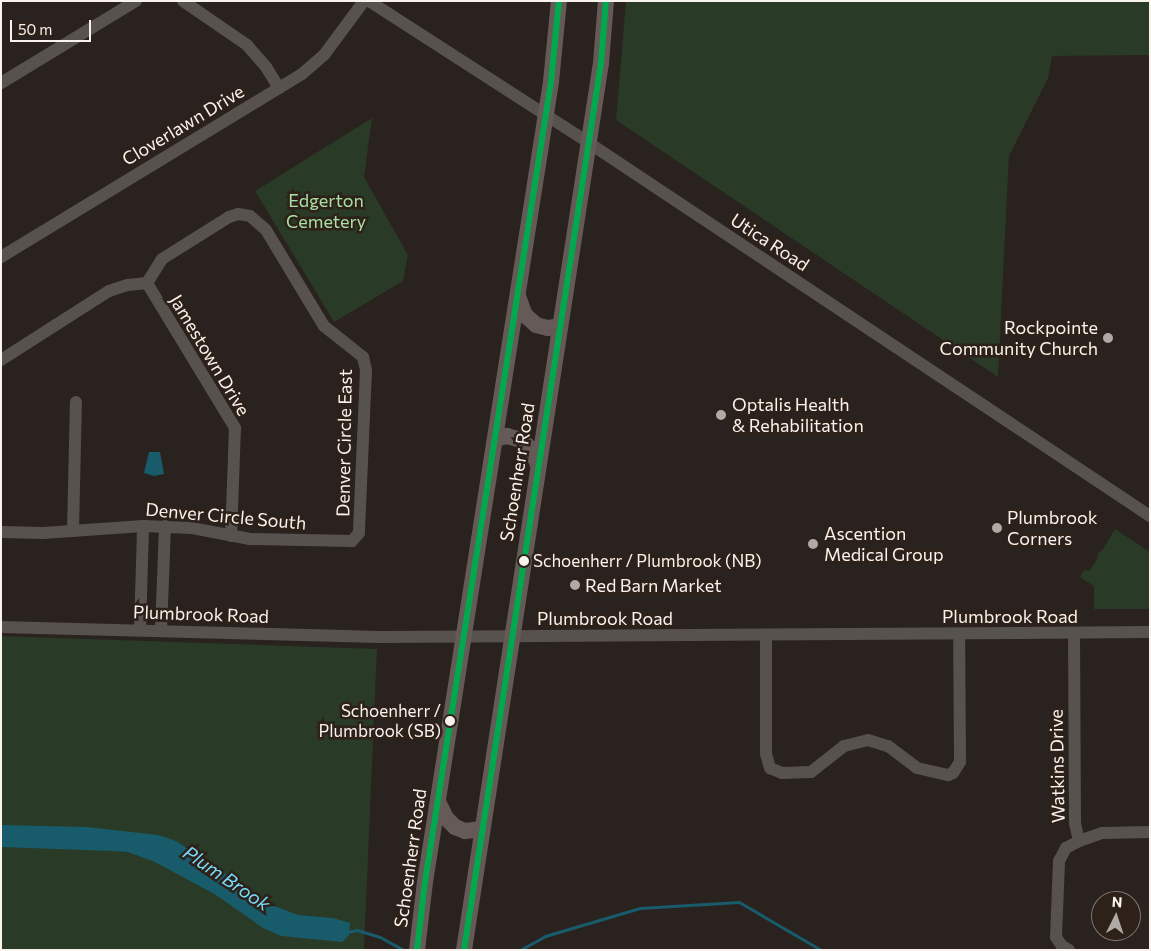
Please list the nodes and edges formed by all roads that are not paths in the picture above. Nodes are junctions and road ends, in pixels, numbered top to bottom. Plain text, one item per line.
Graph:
1 (136, 1) edge
2 (183, 1) edge
3 (364, 1) edge
4 (369, 1) edge
5 (559, 1) edge
6 (606, 1) edge
7 (1, 83) edge
8 (279, 88) junction
9 (545, 115) junction
10 (589, 144) junction
11 (1, 258) edge
12 (147, 284) junction
13 (518, 294) junction
14 (560, 326) junction
15 (1, 360) edge
16 (76, 402) dead end
17 (495, 439) junction
18 (538, 465) junction
19 (1150, 516) edge
20 (143, 526) junction
21 (165, 526) junction
22 (73, 531) junction
23 (1, 532) edge
24 (231, 536) junction
25 (357, 538) joint
26 (1, 627) edge
27 (140, 630) junction
28 (161, 630) junction
29 (1150, 632) edge
30 (1074, 633) junction
31 (960, 634) junction
32 (766, 635) junction
33 (463, 636) junction
34 (512, 636) junction
35 (438, 802) junction
36 (481, 829) junction
37 (1150, 832) edge
38 (1079, 841) junction
39 (1065, 948) edge
40 (417, 950) edge
41 (464, 950) edge

1 - 7 street
2 - 8 street
3 - 8 street, Cloverlawn Drive
4 - 9 street, Utica Road
5 - 9 main road, Schoenherr Road
6 - 10 main road, Schoenherr Road
8 - 11 street, Cloverlawn Drive
9 - 10 street, Utica Road
9 - 13 main road, Schoenherr Road
10 - 14 main road, Schoenherr Road
10 - 19 street, Utica Road
12 - 15 street
12 - 24 street, Jamestown Drive
12 - 25 street, Denver Circle East
13 - 14 main road
13 - 17 main road, Schoenherr Road
14 - 18 main road, Schoenherr Road
16 - 22 street
17 - 18 main road
17 - 33 main road, Schoenherr Road
18 - 34 main road, Schoenherr Road
20 - 21 street, Denver Circle South
20 - 22 street, Denver Circle South
20 - 27 street
21 - 24 street, Denver Circle South
21 - 28 street
22 - 23 street, Denver Circle South
24 - 25 street, Denver Circle South
26 - 27 street, Plumbrook Road
27 - 28 street, Plumbrook Road
28 - 33 street, Plumbrook Road
29 - 30 street, Plumbrook Road
30 - 31 street, Plumbrook Road
30 - 38 street, Watkins Drive
31 - 32 street, Plumbrook Road
31 - 32 street
32 - 34 street, Plumbrook Road
33 - 34 street, Plumbrook Road
33 - 35 main road, Schoenherr Road
34 - 36 main road, Schoenherr Road
35 - 36 main road
35 - 40 main road, Schoenherr Road
36 - 41 main road, Schoenherr Road
37 - 38 street
38 - 39 street, Watkins Drive

